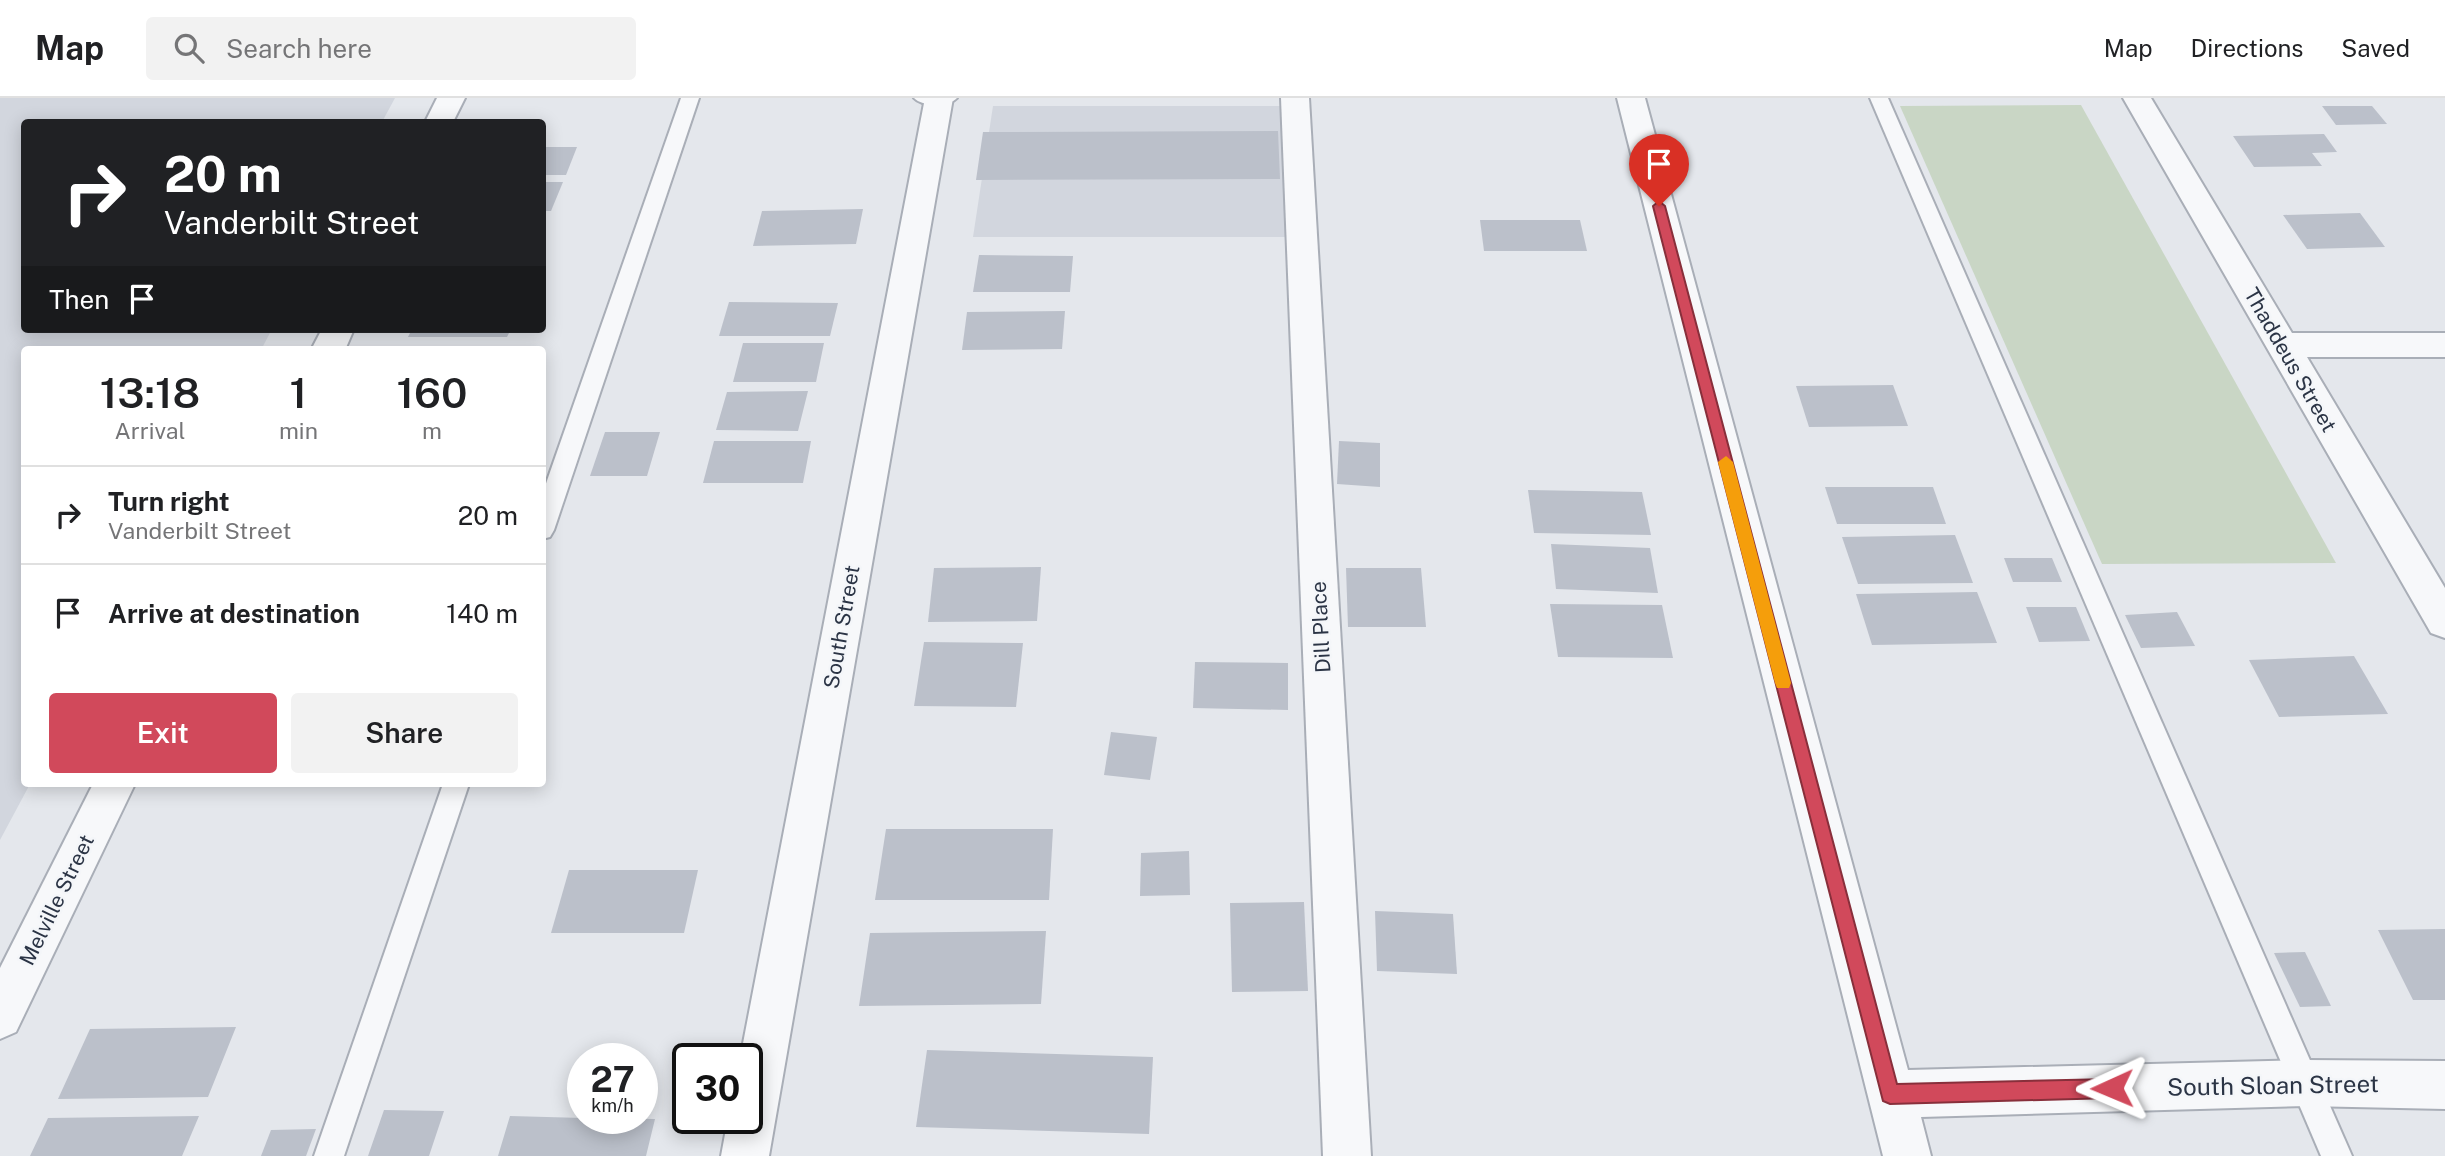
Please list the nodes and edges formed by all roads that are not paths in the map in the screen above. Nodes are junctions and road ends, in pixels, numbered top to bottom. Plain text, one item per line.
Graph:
1 (452, 98) edge
2 (690, 98) edge
3 (923, 98) edge
4 (939, 98) edge
5 (948, 98) edge
6 (1295, 98) edge
7 (1631, 98) edge
8 (1879, 98) edge
9 (2137, 98) edge
10 (441, 119) edge
11 (2281, 345) junction
12 (2445, 345) edge
13 (546, 518) edge
14 (2445, 622) edge
15 (113, 787) edge
16 (455, 787) edge
17 (0, 1016) edge
18 (2306, 1083) junction
19 (2445, 1085) edge
20 (1890, 1094) junction
21 (329, 1156) edge
22 (745, 1156) edge
23 (1347, 1156) edge
24 (1907, 1156) edge
25 (2337, 1156) edge

1 - 10 street
2 - 13 lane
3 - 4 lane
4 - 5 lane
4 - 22 street, South Street
6 - 23 street, Dill Place
7 - 20 street
8 - 18 lane
9 - 11 street, Thaddeus Street
11 - 12 street
11 - 14 street, Thaddeus Street
15 - 17 street, Melville Street
16 - 21 lane
18 - 19 street, South Sloan Street
18 - 20 street, South Sloan Street
18 - 25 lane
20 - 24 street

